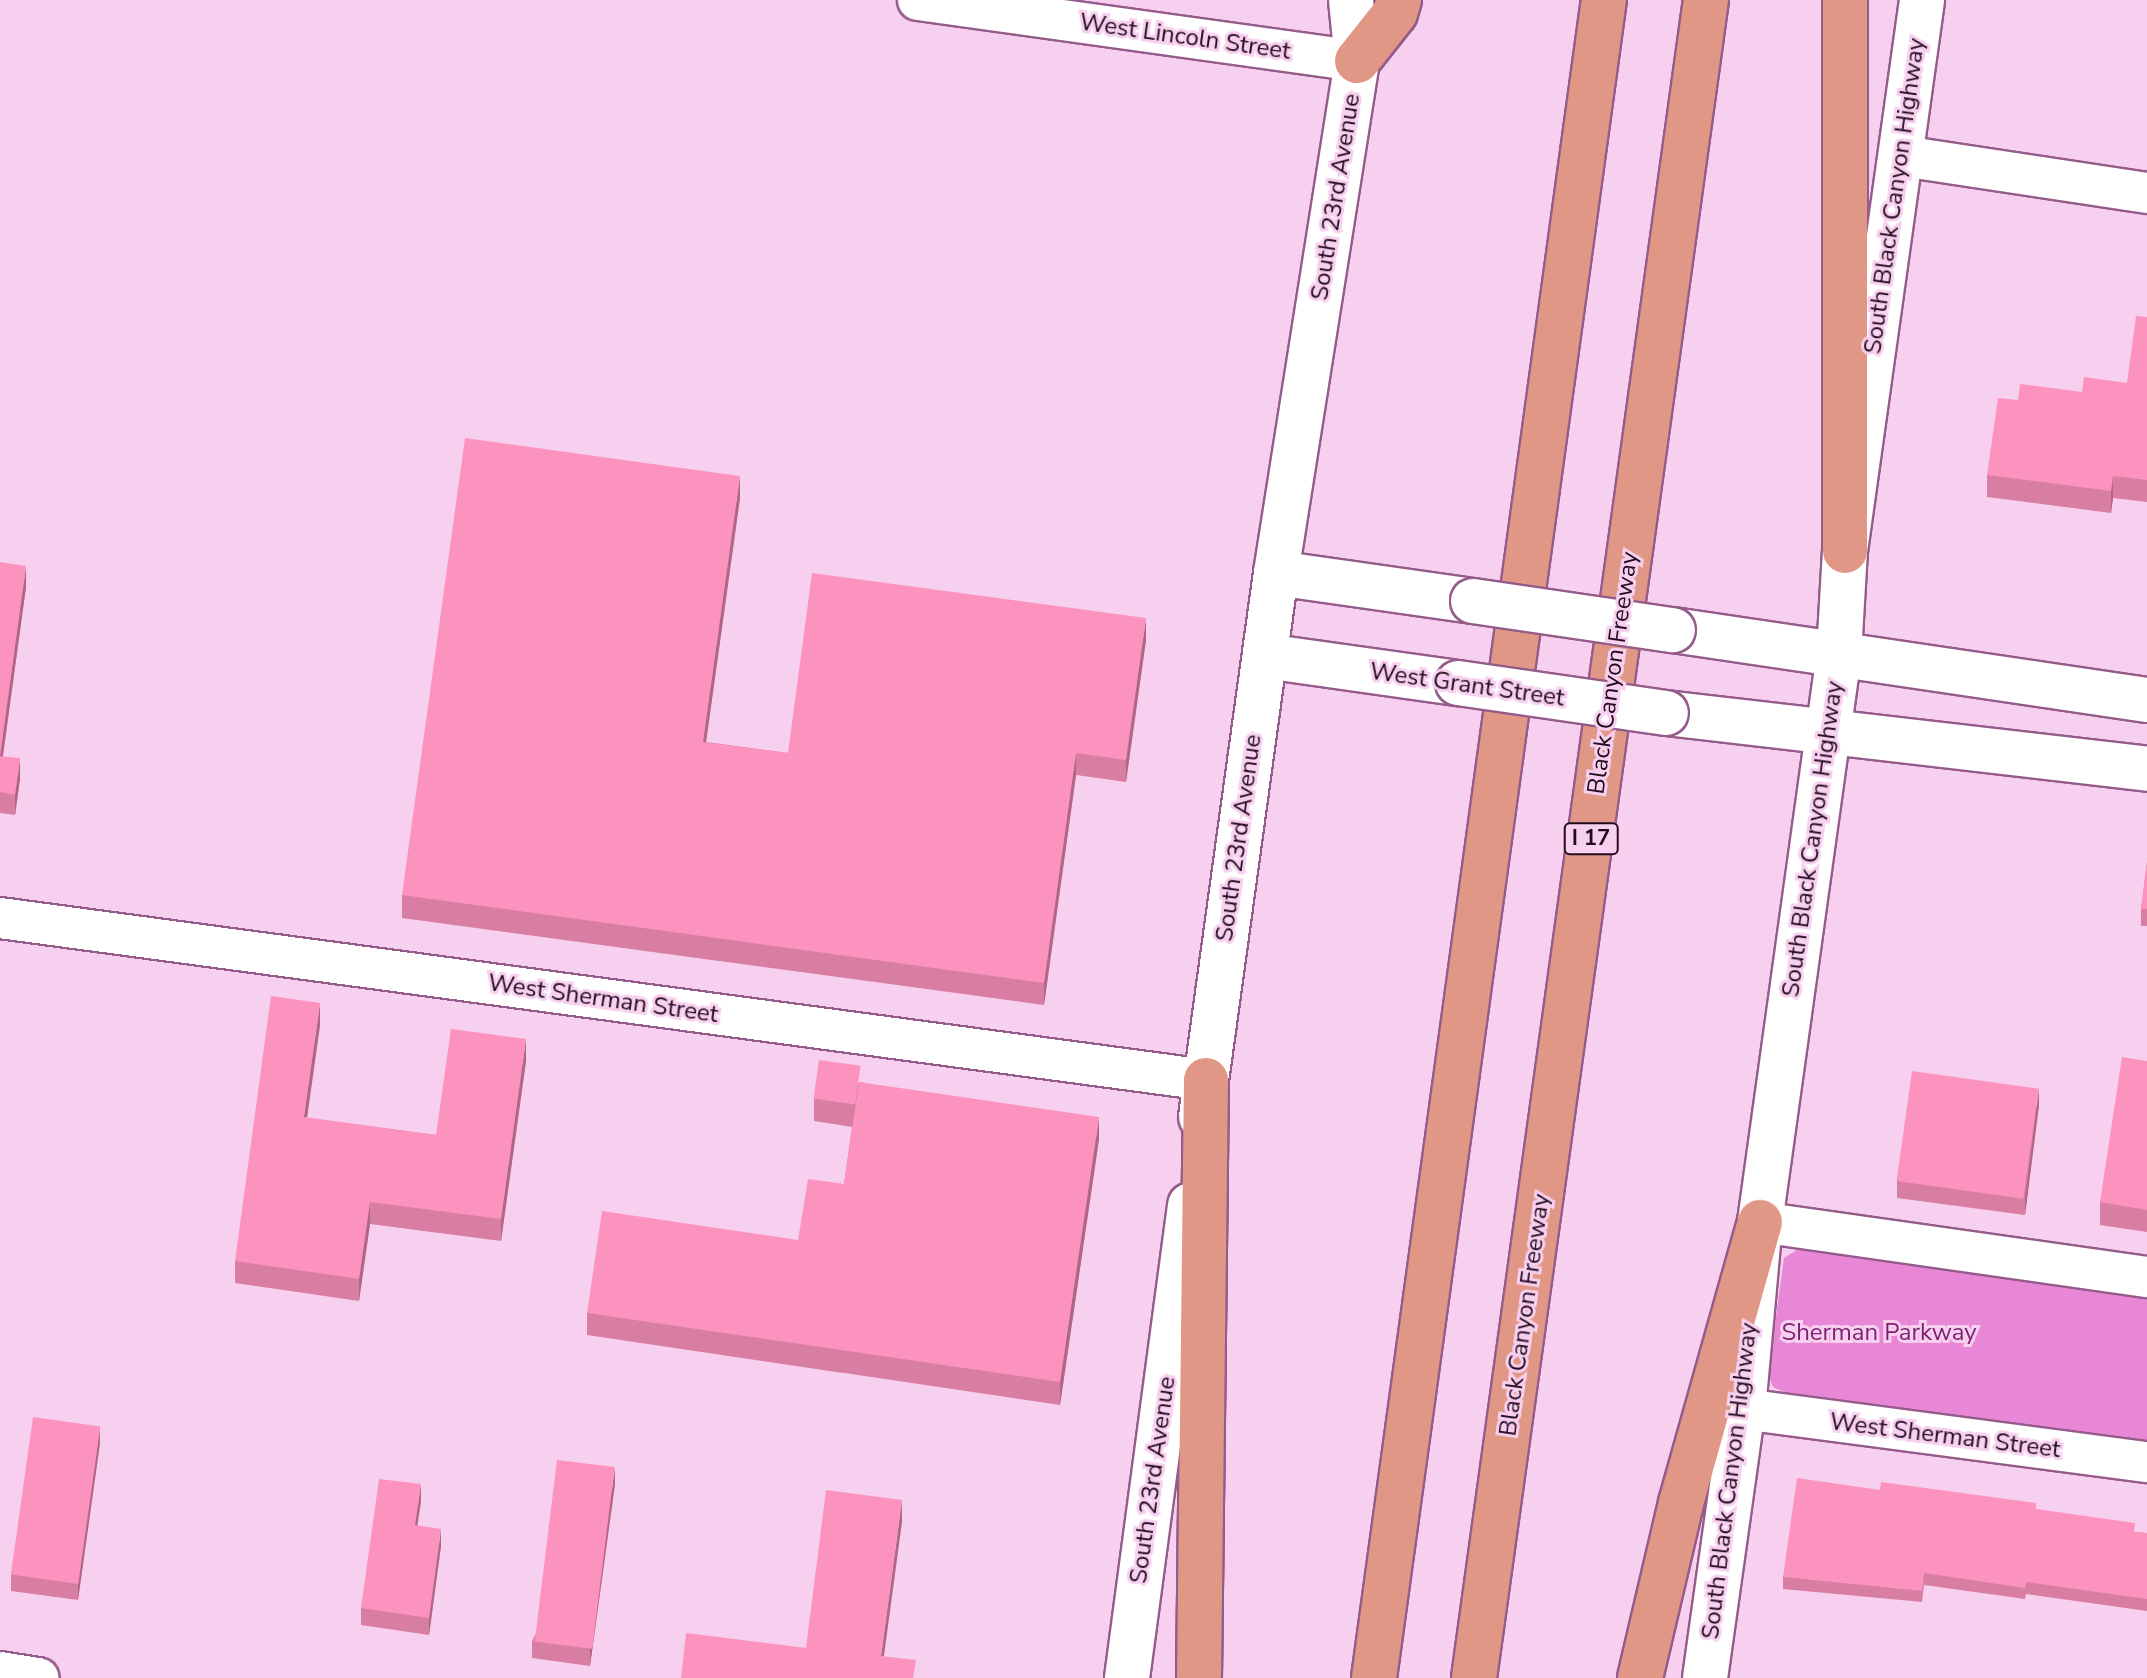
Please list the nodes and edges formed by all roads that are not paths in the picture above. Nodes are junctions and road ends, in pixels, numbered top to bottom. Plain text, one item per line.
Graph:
1 (918, 0) edge
2 (1351, 0) edge
3 (1399, 0) edge
4 (1604, 0) edge
5 (1706, 0) edge
6 (1845, 0) edge
7 (1922, 0) edge
8 (1357, 61) junction
9 (1902, 156) junction
10 (2147, 193) edge
11 (1845, 551) junction
12 (1276, 573) junction
13 (1839, 654) junction
14 (1265, 656) junction
15 (2147, 700) edge
16 (1827, 735) junction
17 (2147, 769) edge
18 (0, 918) edge
19 (1206, 1080) junction
20 (1760, 1222) junction
21 (2147, 1277) edge
22 (1743, 1409) junction
23 (2147, 1462) edge
24 (0, 1672) edge
25 (39, 1678) edge
26 (1127, 1678) edge
27 (1199, 1678) edge
28 (1374, 1678) edge
29 (1474, 1678) edge
30 (1640, 1678) edge
31 (1705, 1678) edge

1 - 8 street, West Lincoln Street
2 - 8 main road, South 23rd Avenue
3 - 8 highway
4 - 28 highway
5 - 29 highway, Black Canyon Freeway / I 17
6 - 11 highway
7 - 9 main road, South Black Canyon Highway
8 - 12 main road, South 23rd Avenue
9 - 10 street
9 - 11 main road, South Black Canyon Highway
11 - 13 main road, South Black Canyon Highway
12 - 13 main road, bridge
12 - 14 main road, South 23rd Avenue
13 - 15 main road
13 - 16 main road, South Black Canyon Highway
14 - 16 main road, West Grant Street, bridge
14 - 19 main road, South 23rd Avenue
16 - 17 main road, West Grant Street
16 - 20 main road, South Black Canyon Highway
18 - 19 street, West Sherman Street
19 - 26 main road, South 23rd Avenue
19 - 27 highway
20 - 21 street
20 - 22 main road, South Black Canyon Highway
20 - 30 highway
22 - 23 street, West Sherman Street
22 - 31 main road, South Black Canyon Highway
24 - 25 street

